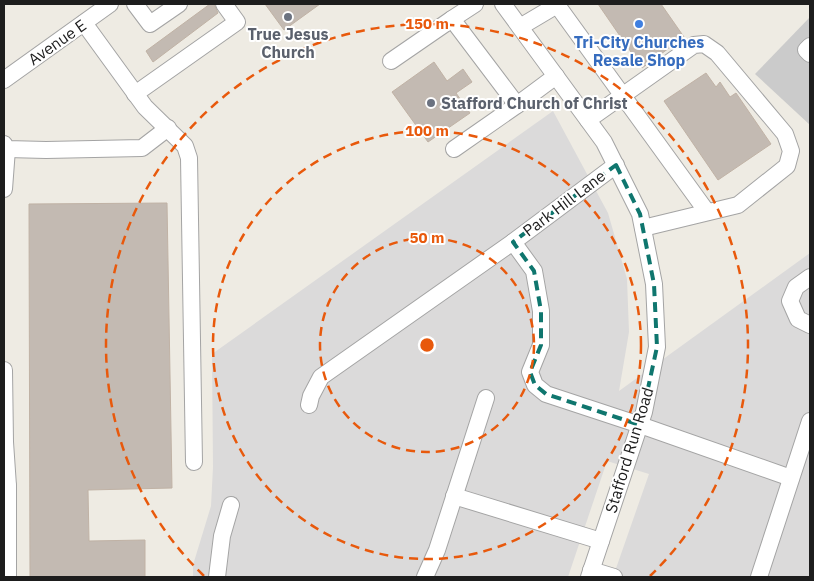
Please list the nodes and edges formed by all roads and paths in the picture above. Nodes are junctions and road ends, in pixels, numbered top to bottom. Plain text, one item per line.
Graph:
1 (110, 4) edge
2 (135, 4) edge
3 (179, 4) edge
4 (224, 4) edge
5 (475, 4) edge
6 (503, 4) edge
7 (558, 4) edge
8 (452, 19) junction
9 (84, 23) junction
10 (520, 27) junction
11 (810, 46) edge
12 (810, 54) edge
13 (391, 61) dead end
14 (5, 75) edge
15 (556, 76) junction
16 (135, 94) junction
17 (623, 95) junction
18 (517, 105) junction
19 (588, 120) junction
20 (168, 128) junction
21 (6, 146) edge
22 (454, 149) dead end
23 (616, 165) junction
24 (4, 170) edge
25 (4, 189) edge
26 (707, 212) junction
27 (642, 228) junction
28 (513, 242) junction
29 (810, 277) edge
30 (810, 326) edge
31 (4, 370) edge
32 (486, 398) dead end
33 (309, 405) dead end
34 (810, 421) edge
35 (640, 425) junction
36 (194, 462) dead end
37 (792, 478) junction
38 (6, 486) edge
39 (454, 496) junction
40 (230, 505) dead end
41 (601, 540) junction
42 (590, 574) edge
43 (8, 577) edge
44 (217, 577) edge
45 (424, 577) edge
46 (614, 577) edge
47 (758, 577) edge

1 - 9 street, Avenue E
2 - 3 street
4 - 16 street
5 - 8 street
6 - 10 street, Stafford Run Road
7 - 10 street
7 - 17 street
8 - 13 street
8 - 18 street
9 - 14 street, Avenue E
9 - 16 street
10 - 15 street, Stafford Run Road
11 - 12 street
15 - 18 street
15 - 19 street, Stafford Run Road
16 - 20 street
17 - 19 street
17 - 26 street
17 - 26 street
18 - 22 street
19 - 23 street, Stafford Run Road
20 - 21 street
20 - 36 street
21 - 24 street
23 - 27 street, Stafford Run Road
23 - 28 street, Park Hill Lane
24 - 25 street
26 - 27 street
27 - 35 street, Stafford Run Road
28 - 33 street, Park Hill Lane
28 - 35 street
29 - 30 street
31 - 38 street
32 - 39 street
34 - 37 street
35 - 37 street
35 - 41 street, Stafford Run Road
37 - 47 street
38 - 43 street
39 - 41 street
39 - 45 street
40 - 44 street
41 - 42 street, Stafford Run Road
42 - 46 street

